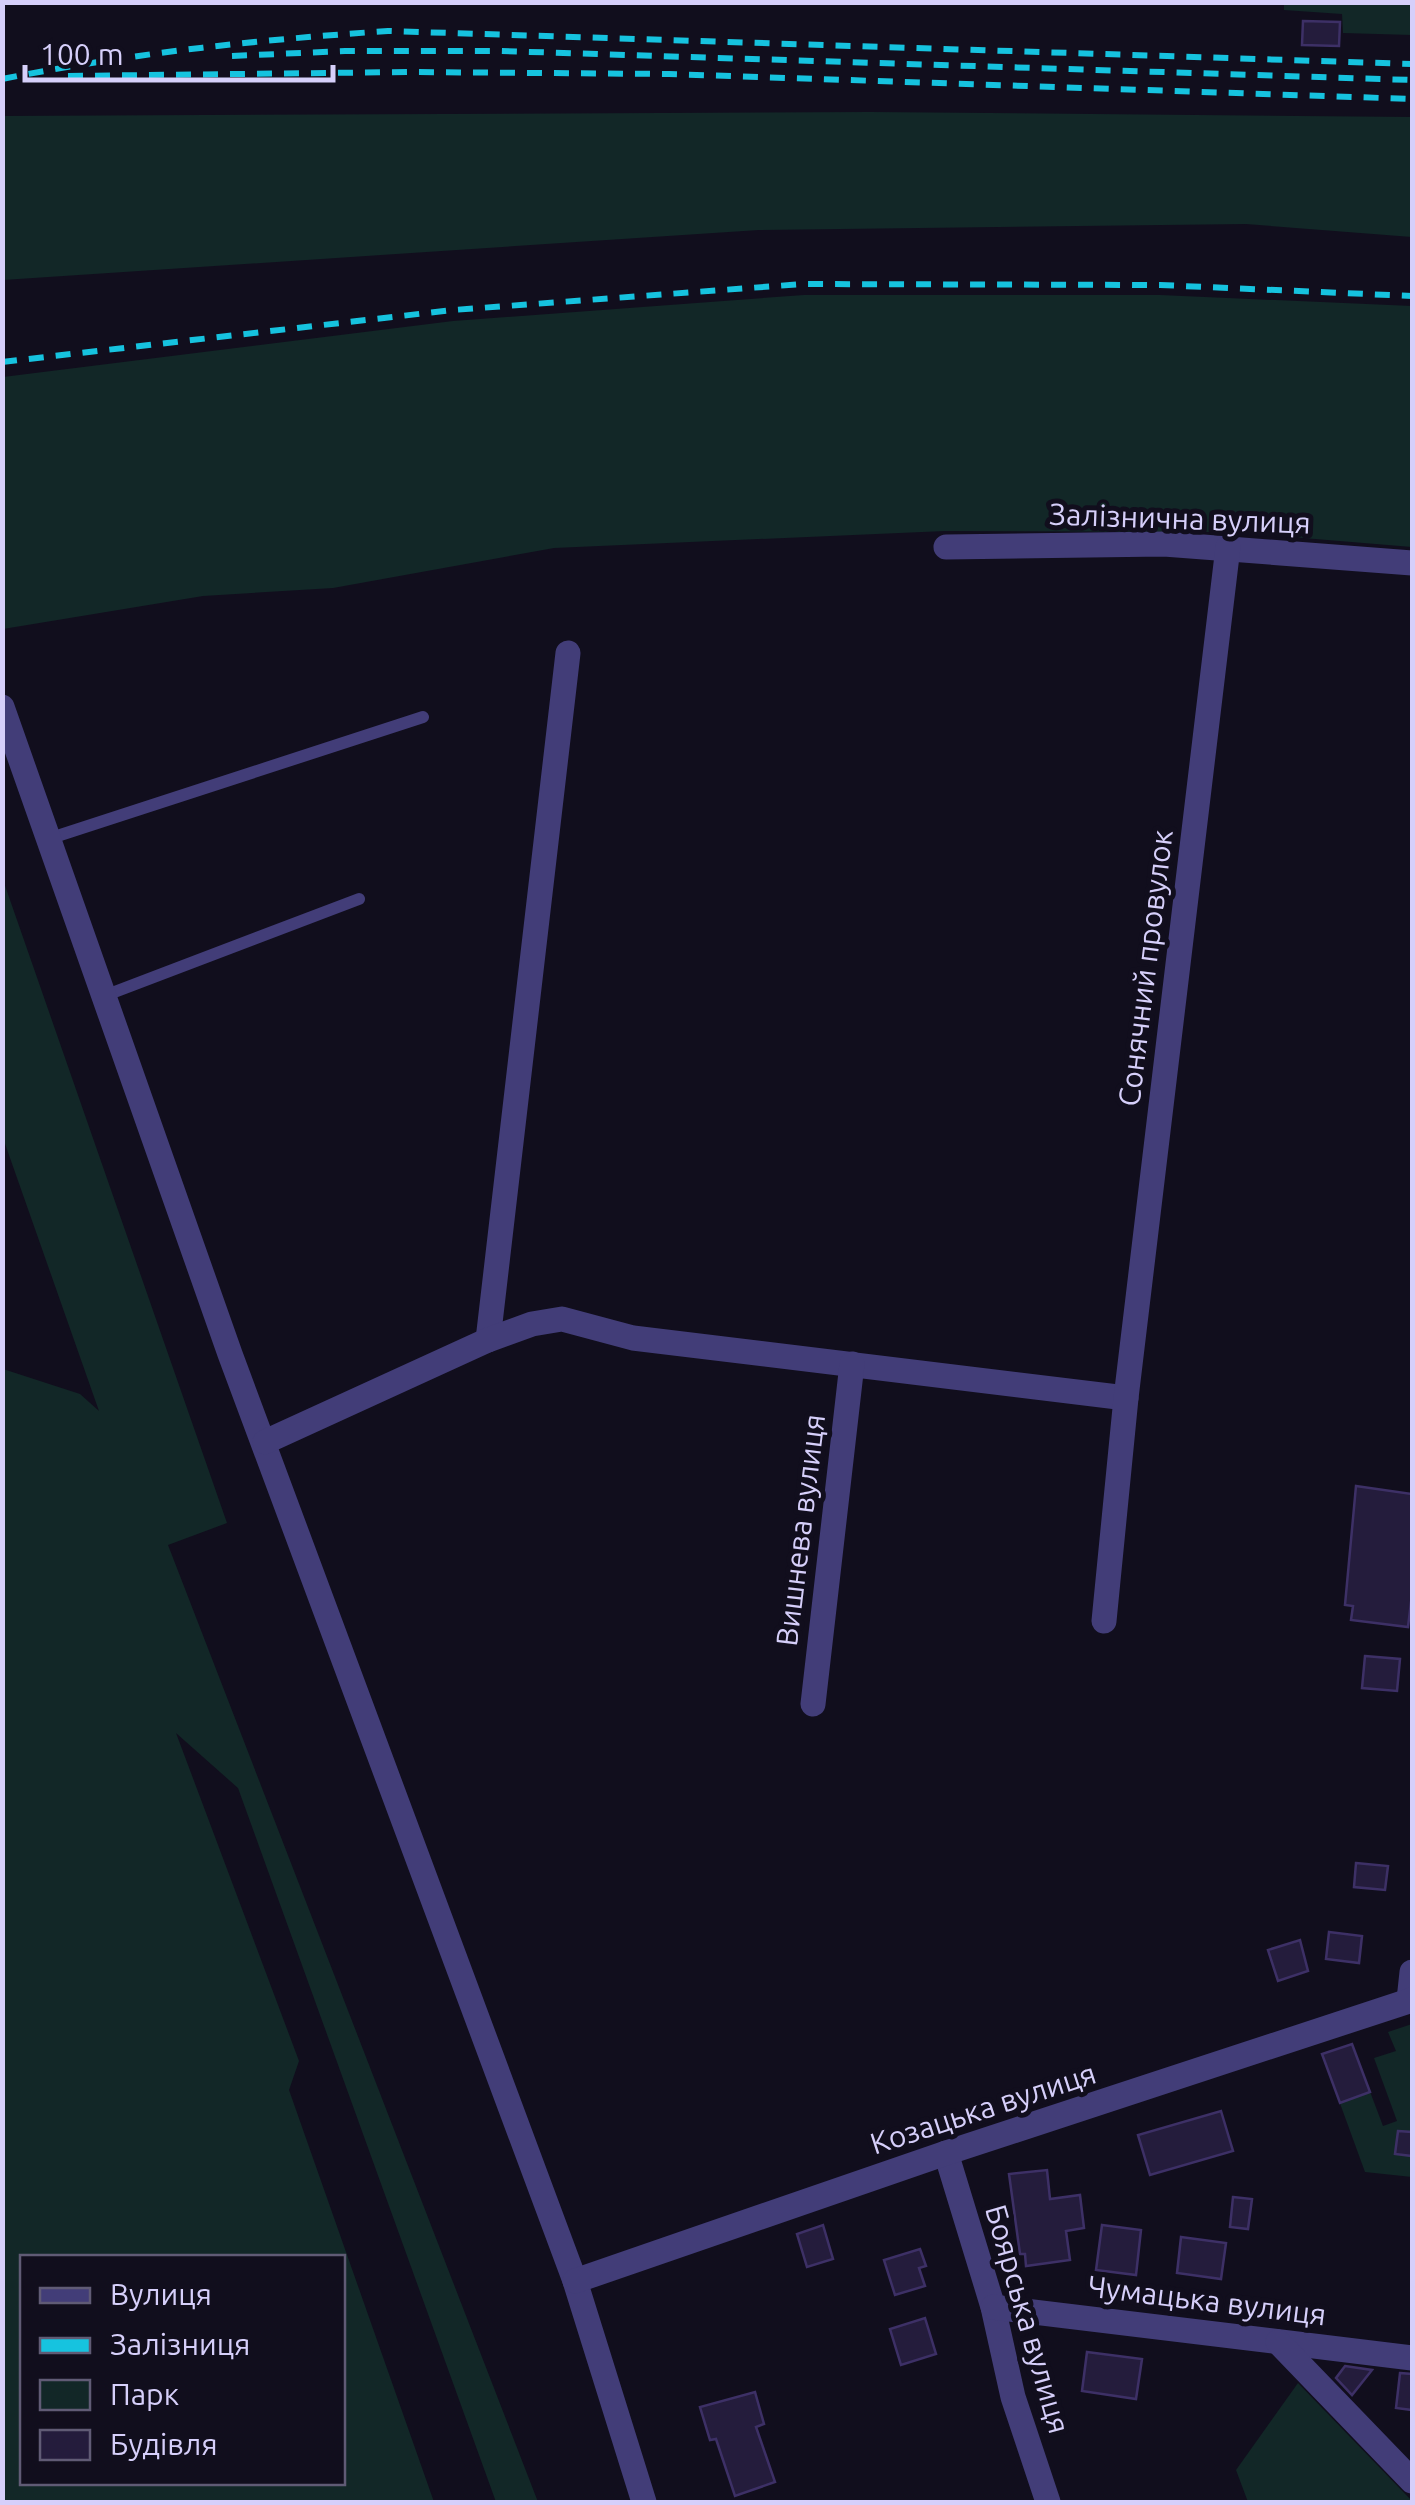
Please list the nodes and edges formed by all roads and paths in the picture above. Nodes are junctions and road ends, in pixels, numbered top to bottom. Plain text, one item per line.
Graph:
1 (946, 547) dead end
2 (1228, 547) junction
3 (1412, 563) edge
4 (568, 653) dead end
5 (2, 707) edge
6 (422, 717) dead end
7 (48, 838) junction
8 (359, 899) dead end
9 (104, 996) junction
10 (488, 1340) junction
11 (852, 1364) junction
12 (1126, 1398) junction
13 (265, 1442) junction
14 (1104, 1620) dead end
15 (813, 1704) dead end
16 (1412, 1972) edge
17 (1411, 2000) edge
18 (946, 2154) junction
19 (575, 2281) junction
20 (993, 2307) junction
21 (1278, 2342) junction
22 (1412, 2358) edge
23 (1412, 2481) edge
24 (644, 2502) edge
25 (1048, 2502) edge

1 - 2 street, Залізнична вулиця
2 - 3 street, Залізнична вулиця
2 - 12 street, Сонячний провулок
4 - 10 street
5 - 7 street
6 - 7 lane
7 - 9 street
8 - 9 lane
9 - 13 street
10 - 11 street
10 - 13 street
11 - 12 street
11 - 15 street, Вишнева вулиця
12 - 14 street, Сонячний провулок
13 - 19 street
16 - 17 street
17 - 18 street, Козацька вулиця
18 - 19 street, Козацька вулиця
18 - 20 street, Боярська вулиця
19 - 24 street
20 - 21 street, Чумацька вулиця
20 - 25 street, Боярська вулиця
21 - 22 street, Чумацька вулиця
21 - 23 street

